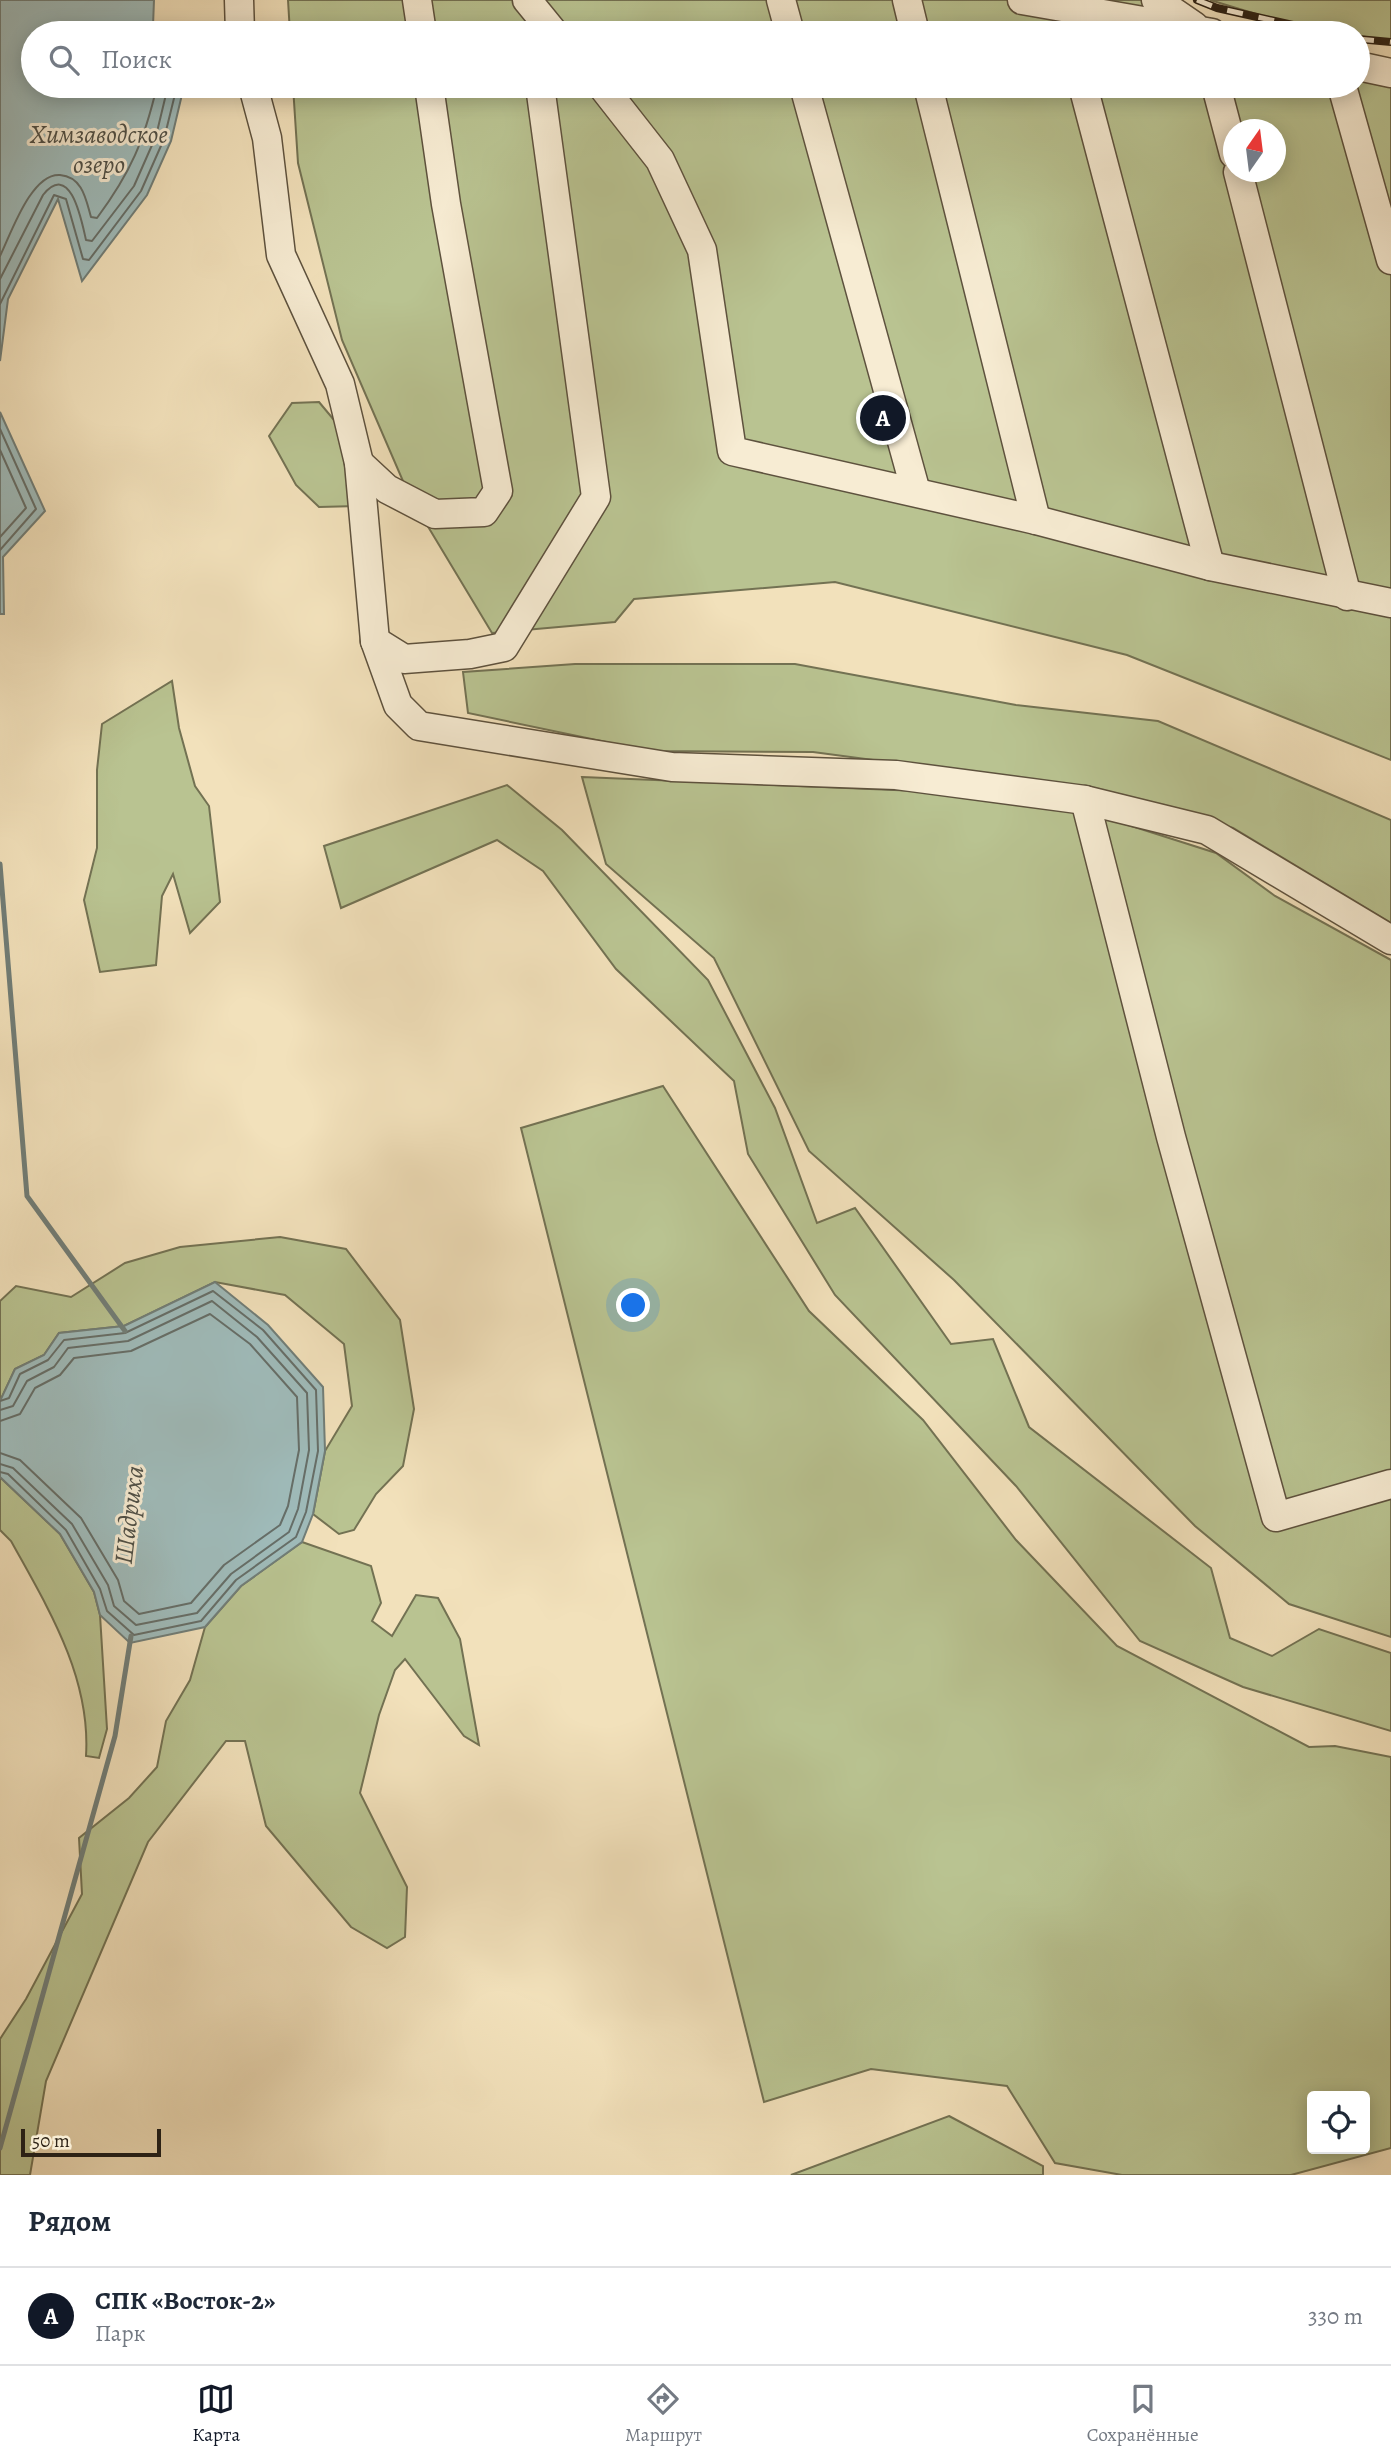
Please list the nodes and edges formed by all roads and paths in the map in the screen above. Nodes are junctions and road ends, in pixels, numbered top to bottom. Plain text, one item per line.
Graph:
1 (239, 0) edge
2 (417, 0) edge
3 (781, 0) edge
4 (907, 0) edge
5 (1022, 0) edge
6 (1156, 0) edge
7 (1065, 20) edge
8 (240, 21) edge
9 (420, 21) edge
10 (787, 21) edge
11 (912, 21) edge
12 (1189, 21) edge
13 (1370, 69) edge
14 (1391, 73) edge
15 (256, 98) edge
16 (431, 98) edge
17 (542, 98) edge
18 (611, 98) edge
19 (807, 98) edge
20 (931, 98) edge
21 (1086, 98) edge
22 (1219, 98) edge
23 (1345, 98) edge
24 (1225, 119) edge
25 (1241, 182) edge
26 (1391, 260) edge
27 (359, 463) junction
28 (916, 492) junction
29 (1036, 520) junction
30 (1210, 566) junction
31 (1347, 596) junction
32 (1391, 603) edge
33 (375, 641) junction
34 (1085, 800) junction
35 (1391, 940) edge
36 (1391, 1484) edge

1 - 8 street
2 - 9 street
3 - 10 street
4 - 11 street
5 - 7 street
6 - 12 street
13 - 14 street
15 - 27 street
16 - 27 street
17 - 33 street
18 - 28 street
19 - 28 street
20 - 29 street
21 - 30 street
22 - 24 street
23 - 26 street
25 - 31 street
27 - 33 street
28 - 29 street
29 - 30 street
30 - 31 street
31 - 32 street
33 - 34 street
34 - 35 street
34 - 36 street

